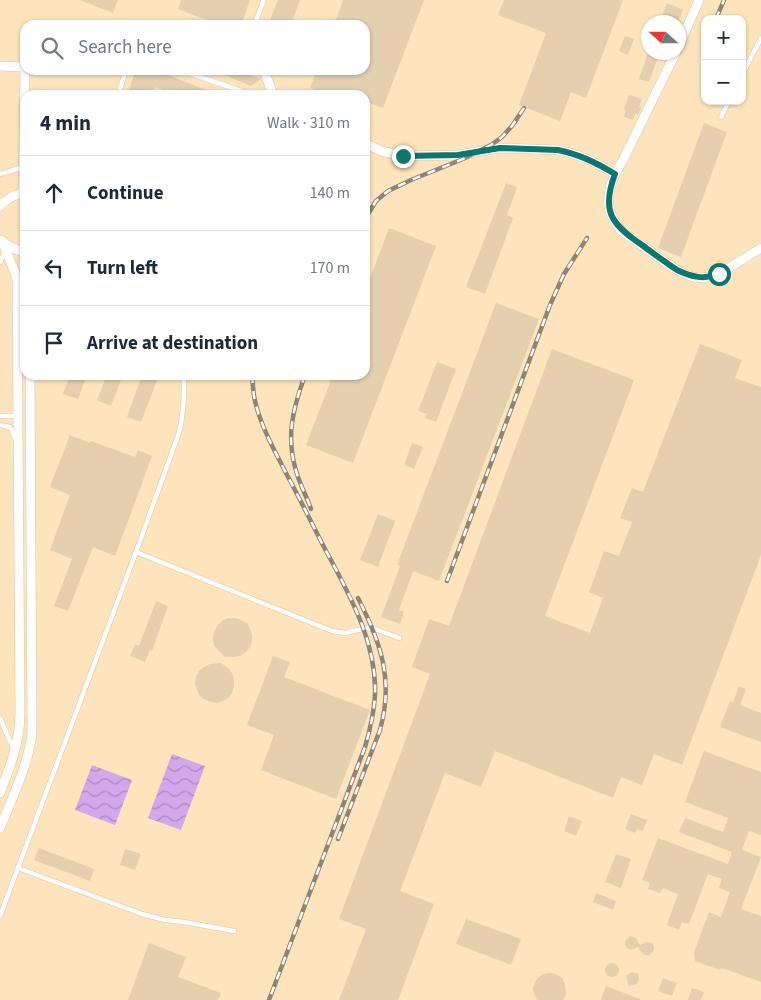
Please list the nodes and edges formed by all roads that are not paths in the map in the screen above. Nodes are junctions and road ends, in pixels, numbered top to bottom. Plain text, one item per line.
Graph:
1 (264, 0) edge
2 (699, 0) edge
3 (256, 20) edge
4 (686, 30) edge
5 (761, 38) edge
6 (672, 60) edge
7 (0, 66) edge
8 (20, 68) edge
9 (746, 68) edge
10 (25, 75) edge
11 (124, 75) edge
12 (194, 75) edge
13 (266, 75) edge
14 (25, 90) edge
15 (120, 90) edge
16 (238, 90) edge
17 (271, 90) edge
18 (727, 105) edge
19 (721, 117) dead end
20 (370, 145) edge
21 (20, 168) edge
22 (0, 174) edge
23 (615, 174) junction
24 (20, 194) edge
25 (0, 206) edge
26 (1, 240) edge
27 (761, 248) edge
28 (5, 251) junction
29 (20, 251) edge
30 (0, 262) edge
31 (20, 299) edge
32 (20, 341) edge
33 (30, 380) edge
34 (184, 380) edge
35 (0, 416) edge
36 (18, 416) junction
37 (30, 416) junction
38 (0, 425) edge
39 (18, 445) junction
40 (136, 552) junction
41 (20, 614) junction
42 (32, 614) junction
43 (399, 638) dead end
44 (0, 718) edge
45 (20, 729) junction
46 (32, 730) junction
47 (15, 752) junction
48 (0, 793) edge
49 (12, 797) junction
50 (0, 828) edge
51 (18, 868) junction
52 (0, 916) edge
53 (234, 931) dead end

1 - 3 lane
2 - 4 street
5 - 9 lane
6 - 23 street
7 - 8 street
10 - 14 street
11 - 15 lane
12 - 16 lane
13 - 17 street
18 - 19 lane
20 - 23 street
21 - 22 lane
23 - 27 street
24 - 25 street
26 - 28 street
26 - 29 street
28 - 30 lane
28 - 31 street
32 - 36 street
33 - 37 street
34 - 40 lane
35 - 36 lane
36 - 37 street
36 - 39 street
37 - 42 street
38 - 39 lane
39 - 41 street
40 - 43 lane
40 - 51 lane
41 - 42 lane
41 - 45 street
42 - 46 street
44 - 47 lane
45 - 46 lane
45 - 47 street
46 - 49 street
47 - 48 street
48 - 49 lane
49 - 50 street
51 - 52 lane
51 - 53 lane

